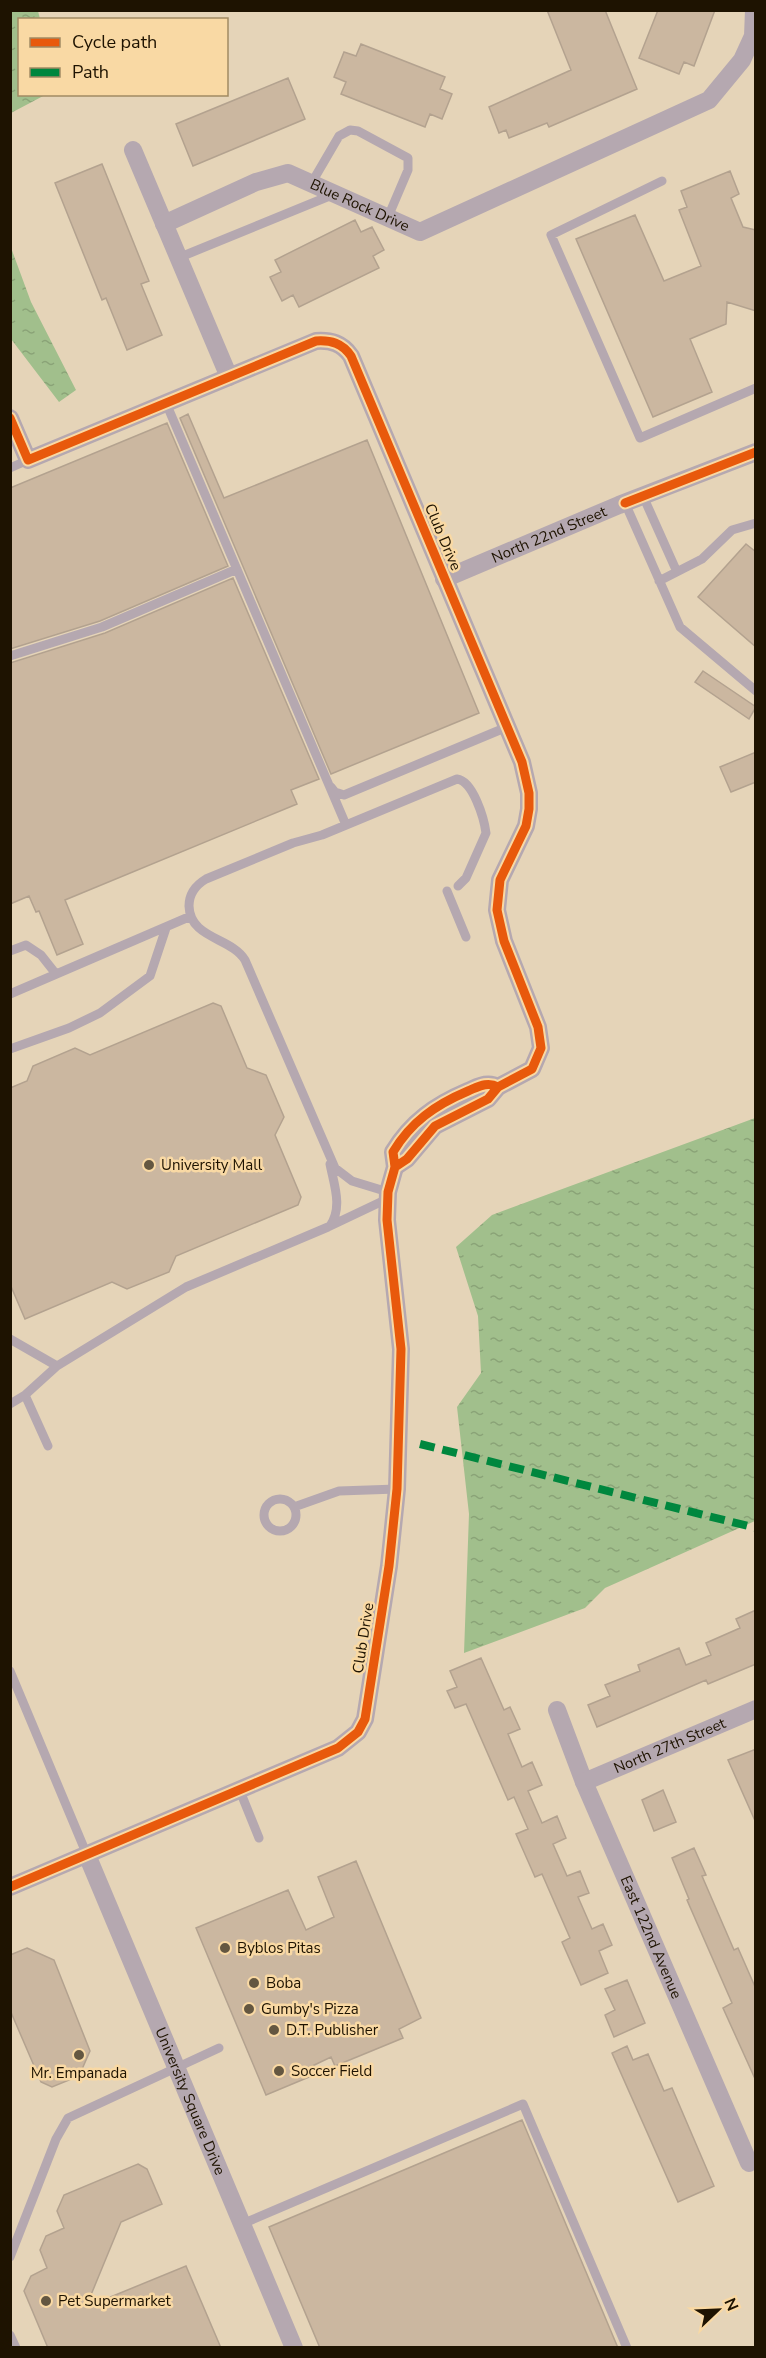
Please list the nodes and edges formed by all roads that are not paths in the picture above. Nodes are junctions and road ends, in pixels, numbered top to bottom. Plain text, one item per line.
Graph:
1 (754, 10) edge
2 (133, 150) dead end
3 (662, 182) dead end
4 (311, 184) junction
5 (334, 194) junction
6 (388, 217) junction
7 (164, 224) junction
8 (178, 258) junction
9 (229, 377) junction
10 (756, 388) edge
11 (166, 403) junction
12 (10, 418) edge
13 (756, 452) edge
14 (28, 460) junction
15 (10, 468) edge
16 (643, 496) junction
17 (625, 503) junction
18 (756, 523) edge
19 (237, 570) dead end
20 (677, 572) junction
21 (444, 579) junction
22 (659, 581) junction
23 (10, 656) edge
24 (756, 691) edge
25 (507, 727) junction
26 (323, 777) dead end
27 (346, 825) junction
28 (458, 886) dead end
29 (447, 891) dead end
30 (191, 916) junction
31 (166, 928) junction
32 (466, 937) dead end
33 (10, 951) edge
34 (56, 974) junction
35 (10, 994) edge
36 (10, 1049) edge
37 (329, 1159) junction
38 (387, 1195) junction
39 (328, 1227) junction
40 (10, 1339) edge
41 (57, 1366) junction
42 (25, 1395) junction
43 (10, 1404) edge
44 (48, 1446) dead end
45 (397, 1489) junction
46 (294, 1507) dead end
47 (10, 1671) edge
48 (756, 1709) edge
49 (557, 1710) dead end
50 (584, 1782) junction
51 (240, 1791) junction
52 (259, 1838) dead end
53 (87, 1855) junction
54 (10, 1887) edge
55 (219, 2048) dead end
56 (176, 2068) junction
57 (749, 2163) dead end
58 (242, 2224) junction
59 (10, 2257) edge
60 (10, 2335) edge
61 (15, 2348) edge
62 (294, 2348) edge
63 (627, 2348) edge

1 - 6 street, Blue Rock Drive
2 - 7 street
3 - 10 lane
4 - 5 street, Blue Rock Drive
4 - 6 lane
4 - 7 street, Blue Rock Drive
5 - 6 street, Blue Rock Drive
5 - 8 lane
7 - 8 street
8 - 9 street
9 - 11 street, Club Drive
9 - 21 street, Club Drive
11 - 14 street, Club Drive
11 - 27 lane
12 - 14 street
13 - 16 street, North 22nd Street
14 - 15 lane
16 - 17 street, North 22nd Street
16 - 20 lane
17 - 21 street, North 22nd Street
17 - 22 lane
18 - 20 lane
19 - 23 lane
20 - 22 lane
21 - 25 street, Club Drive
22 - 24 lane
25 - 26 lane
25 - 38 street, Club Drive
27 - 28 lane
27 - 30 lane
29 - 32 lane
30 - 31 lane
30 - 37 lane
31 - 34 lane
31 - 36 lane
33 - 34 lane
34 - 35 lane
37 - 38 lane
37 - 39 lane
38 - 39 lane
38 - 45 street, Club Drive
39 - 41 lane
40 - 41 lane
41 - 42 lane
42 - 43 lane
42 - 44 lane
45 - 46 lane
45 - 51 street, Club Drive
47 - 53 lane
48 - 50 street, North 27th Street
49 - 50 street, East 122nd Avenue
50 - 57 street, East 122nd Avenue
51 - 52 lane
51 - 53 street, Club Drive
53 - 54 street, Club Drive
53 - 56 street, University Square Drive
55 - 56 lane
56 - 58 street, University Square Drive
56 - 59 lane
58 - 62 street, University Square Drive
58 - 63 lane
60 - 61 lane

